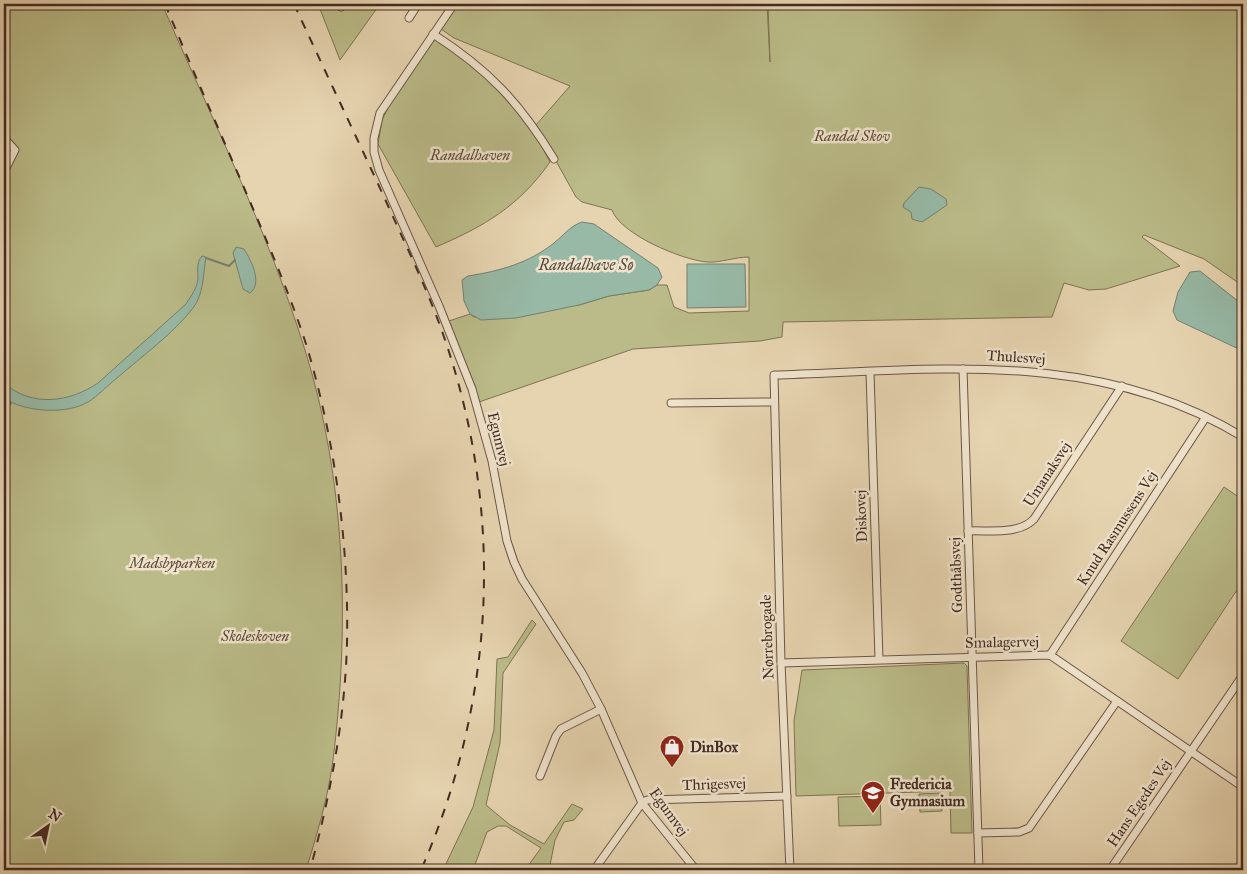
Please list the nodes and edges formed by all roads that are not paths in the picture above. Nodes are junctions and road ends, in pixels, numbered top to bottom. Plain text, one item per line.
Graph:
1 (337, 4) edge
2 (343, 4) edge
3 (418, 4) edge
4 (454, 4) edge
5 (409, 18) dead end
6 (433, 34) junction
7 (4, 138) edge
8 (554, 159) dead end
9 (4, 172) edge
10 (963, 369) junction
11 (870, 372) junction
12 (774, 375) joint
13 (1122, 386) junction
14 (774, 402) junction
15 (671, 403) dead end
16 (1206, 417) junction
17 (1243, 437) edge
18 (968, 531) junction
19 (1050, 655) junction
20 (972, 657) junction
21 (879, 659) junction
22 (781, 663) junction
23 (1243, 675) edge
24 (1117, 701) junction
25 (601, 709) junction
26 (1191, 752) junction
27 (540, 776) dead end
28 (1243, 787) edge
29 (787, 796) junction
30 (642, 803) junction
31 (978, 833) junction
32 (1243, 865) edge
33 (594, 870) edge
34 (696, 870) edge
35 (790, 870) edge
36 (979, 870) edge
37 (1110, 870) edge
38 (1239, 870) edge

1 - 2 street
3 - 5 street
4 - 6 street, Egumvej
6 - 8 street
6 - 25 street, Egumvej
7 - 9 street
10 - 11 street, Thulesvej
10 - 13 street, Thulesvej
10 - 18 street, Godthåbsvej
11 - 12 street, Thulesvej
11 - 21 street, Diskovej
12 - 14 street, Nørrebrogade
13 - 16 street, Thulesvej
13 - 18 street, Umanaksvej
14 - 15 street
14 - 22 street, Nørrebrogade
16 - 17 street, Thulesvej
16 - 19 street, Knud Rasmussens Vej
18 - 20 street, Godthåbsvej
19 - 20 street, Smalagervej
19 - 24 street, Smalagervej
20 - 21 street, Smalagervej
20 - 31 street, Godthåbsvej
21 - 22 street, Smalagervej
22 - 29 street, Nørrebrogade
23 - 26 street, Hans Egedes Vej
24 - 26 street, Smalagervej
24 - 31 street
25 - 27 street
25 - 30 street, Egumvej
26 - 28 street, Smalagervej
26 - 37 street, Hans Egedes Vej
29 - 30 street, Thrigesvej
29 - 35 street, Nørrebrogade
30 - 33 street
30 - 34 street, Egumvej
31 - 36 street, Godthåbsvej
32 - 38 street

